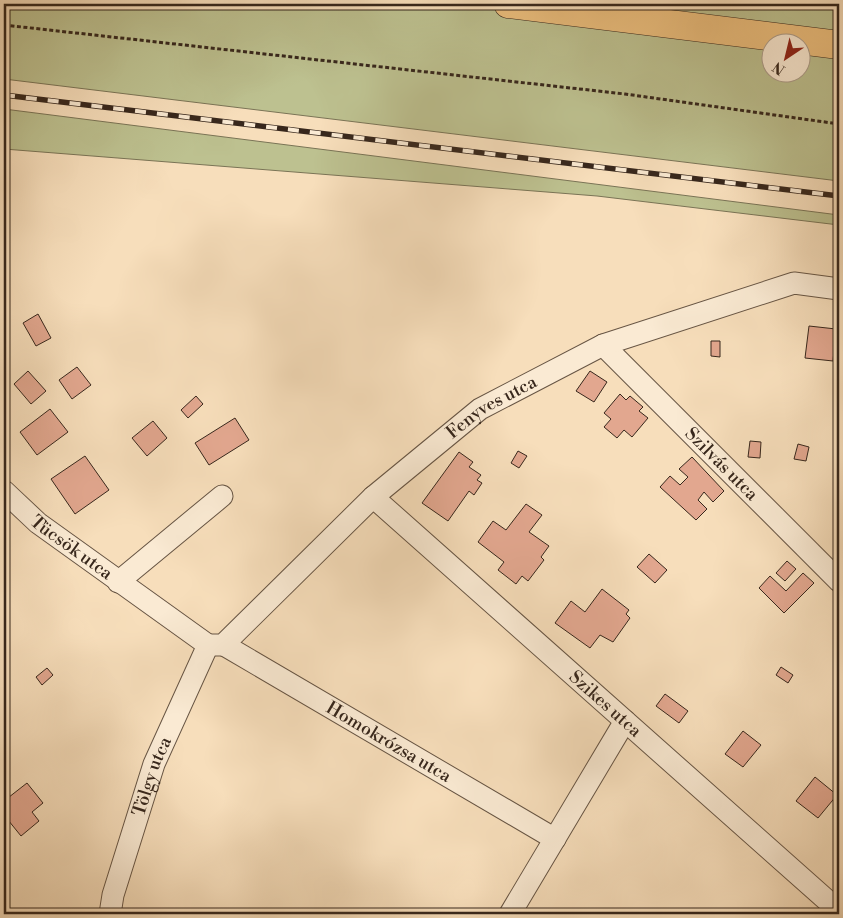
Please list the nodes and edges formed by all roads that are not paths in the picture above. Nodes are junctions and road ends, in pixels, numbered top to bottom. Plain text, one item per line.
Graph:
1 (508, 4) edge
2 (641, 12) edge
3 (839, 45) edge
4 (839, 289) edge
5 (604, 345) junction
6 (4, 491) edge
7 (222, 496) dead end
8 (372, 497) junction
9 (839, 581) edge
10 (118, 582) junction
11 (216, 645) junction
12 (625, 721) junction
13 (556, 839) junction
14 (839, 911) edge
15 (110, 914) edge
16 (510, 914) edge

1 - 2 main road
2 - 3 main road
4 - 5 street, Fenyves utca
5 - 8 street, Fenyves utca
5 - 9 street, Szilvás utca
6 - 10 street, Tücsök utca
7 - 10 street, Tücsök utca
8 - 11 street, Fenyves utca
8 - 12 street, Szikes utca
10 - 11 street, Tücsök utca
11 - 13 street, Homokrózsa utca
11 - 15 street, Tölgy utca
12 - 13 street
12 - 14 street, Szikes utca
13 - 16 street

